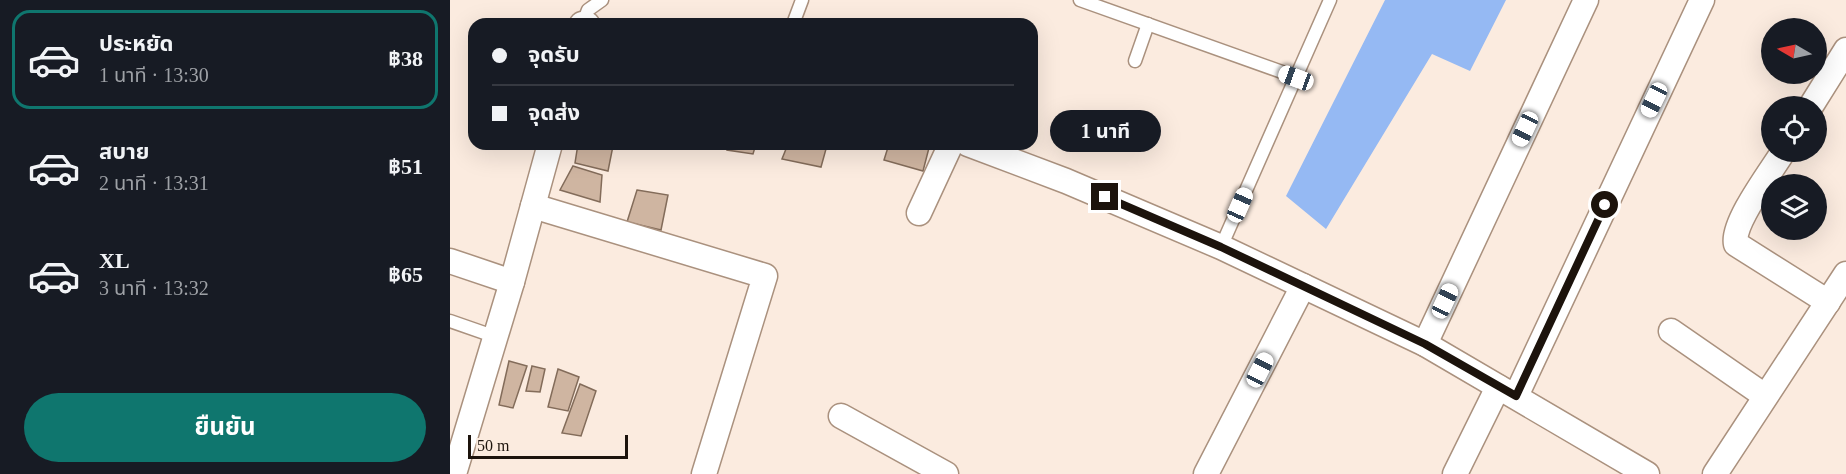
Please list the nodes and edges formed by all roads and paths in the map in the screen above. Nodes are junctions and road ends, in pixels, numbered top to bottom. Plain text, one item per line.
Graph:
1 (602, 0) edge
2 (802, 0) edge
3 (1080, 0) edge
4 (1330, 0) edge
5 (1586, 0) edge
6 (1702, 0) edge
7 (586, 18) edge
8 (795, 18) edge
9 (1148, 24) junction
10 (1846, 50) edge
11 (1135, 61) dead end
12 (1296, 78) junction
13 (1817, 96) edge
14 (548, 150) edge
15 (948, 150) edge
16 (984, 150) edge
17 (1777, 162) edge
18 (533, 206) junction
19 (919, 213) dead end
20 (1221, 247) junction
21 (450, 261) edge
22 (1846, 274) edge
23 (512, 282) junction
24 (1303, 286) junction
25 (1828, 302) junction
26 (450, 321) edge
27 (1671, 331) dead end
28 (496, 337) junction
29 (1425, 344) junction
30 (1507, 392) junction
31 (1765, 396) junction
32 (841, 416) dead end
33 (454, 474) edge
34 (704, 474) edge
35 (946, 474) edge
36 (1206, 474) edge
37 (1455, 474) edge
38 (1647, 474) edge
39 (1715, 474) edge

1 - 7 lane
2 - 8 lane
3 - 9 lane
4 - 12 lane
5 - 29 street
6 - 30 street
9 - 11 lane
9 - 12 lane
10 - 13 street
12 - 20 lane
14 - 18 street
15 - 19 street
16 - 20 street
17 - 25 street
18 - 23 street
18 - 34 street
20 - 24 street
21 - 23 street
22 - 25 street
23 - 28 street
24 - 29 street
24 - 36 street
25 - 31 street
26 - 28 lane
27 - 31 street
28 - 33 street
29 - 30 street
30 - 37 street
30 - 38 street
31 - 39 street
32 - 35 street

